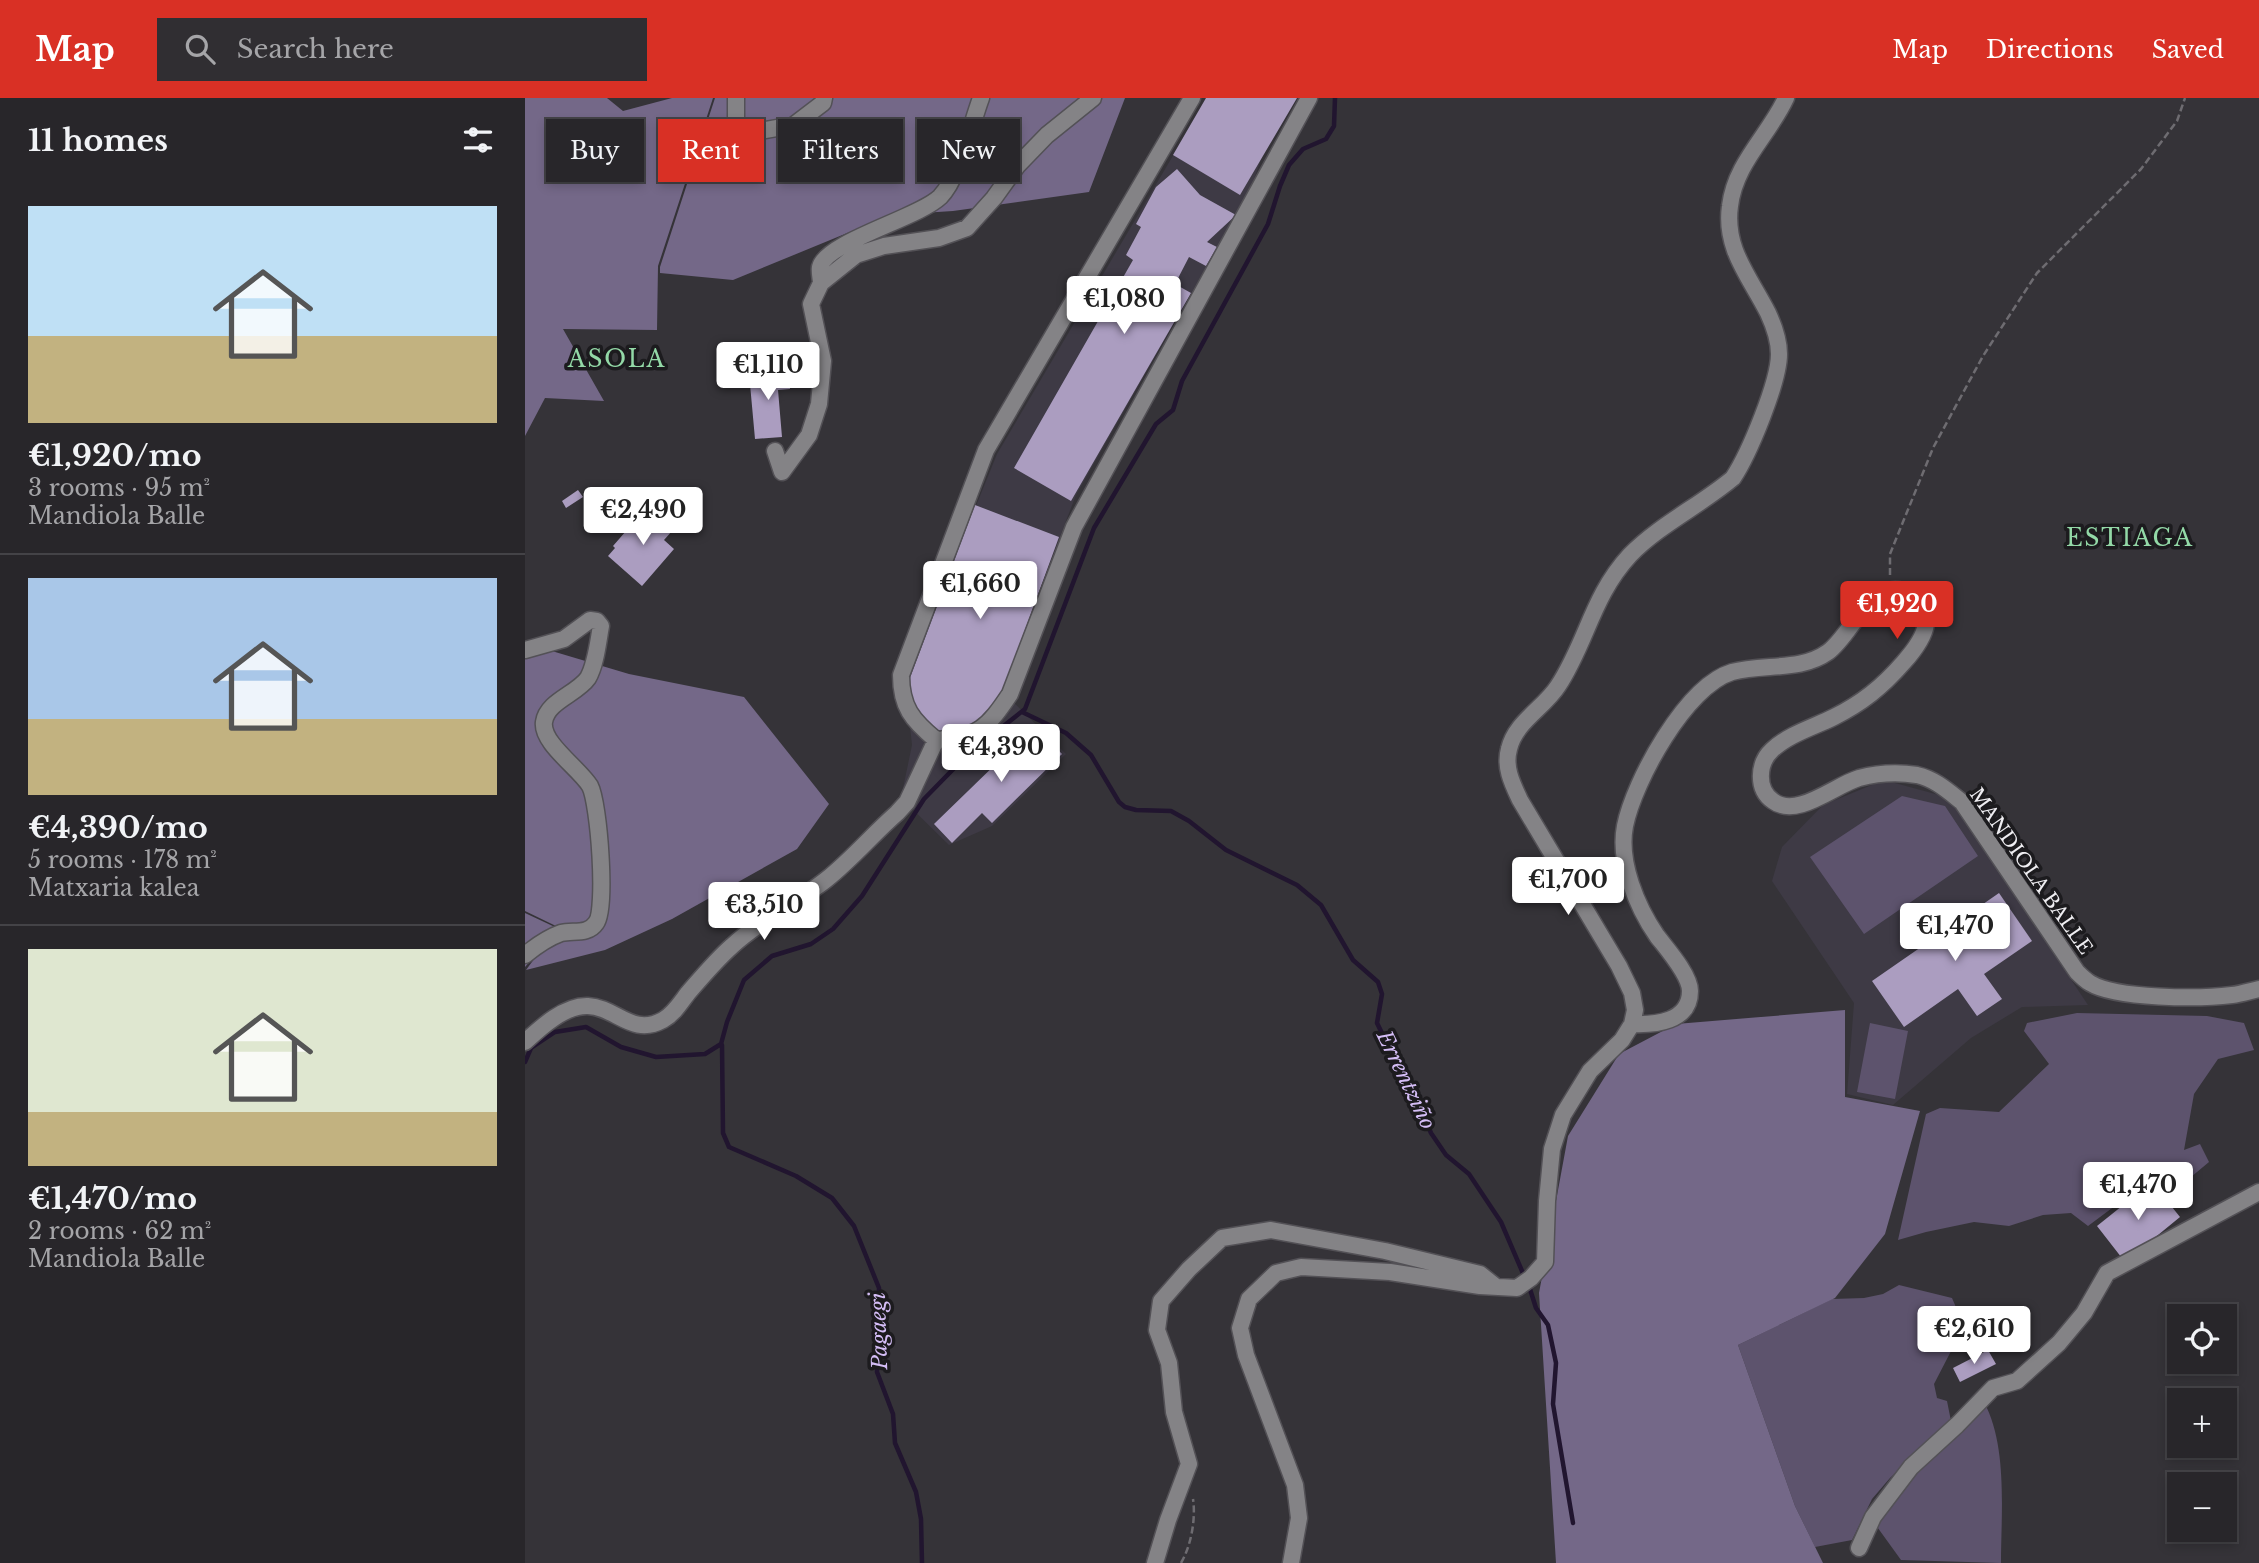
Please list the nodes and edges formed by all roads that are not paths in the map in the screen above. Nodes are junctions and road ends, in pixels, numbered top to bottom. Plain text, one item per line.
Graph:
1 (736, 98) edge
2 (824, 98) edge
3 (981, 98) edge
4 (1093, 98) edge
5 (1192, 98) edge
6 (1310, 98) edge
7 (1786, 98) edge
8 (821, 283) junction
9 (775, 451) dead end
10 (525, 650) edge
11 (936, 740) junction
12 (525, 955) edge
13 (2259, 989) edge
14 (1632, 1024) junction
15 (525, 1042) edge
16 (2259, 1192) edge
17 (1495, 1286) junction
18 (1859, 1548) dead end
19 (1155, 1563) edge
20 (1291, 1563) edge

1 - 2 street
3 - 8 street
4 - 8 street
5 - 11 street
6 - 11 street
7 - 14 street
8 - 9 street
10 - 12 street
11 - 15 street
13 - 14 street, MANDIOLA BALLE
14 - 17 street
16 - 18 street
17 - 19 street
17 - 20 street

